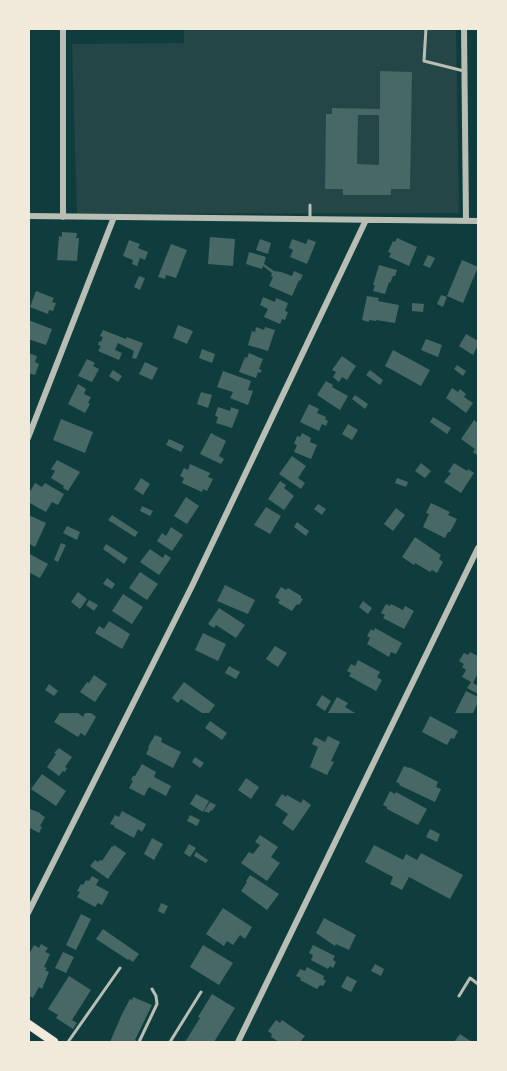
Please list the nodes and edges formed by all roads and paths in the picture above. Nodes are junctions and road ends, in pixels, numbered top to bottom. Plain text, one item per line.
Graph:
1 (63, 28) edge
2 (426, 28) edge
3 (464, 28) edge
4 (464, 71) junction
5 (310, 205) dead end
6 (28, 216) edge
7 (63, 217) junction
8 (114, 217) junction
9 (310, 219) junction
10 (366, 220) junction
11 (466, 221) junction
12 (478, 221) edge
13 (28, 438) edge
14 (478, 548) edge
15 (28, 914) edge
16 (120, 968) dead end
17 (478, 984) edge
18 (152, 989) dead end
19 (201, 992) dead end
20 (459, 996) dead end
21 (28, 1024) edge
22 (54, 1042) edge
23 (68, 1042) edge
24 (139, 1042) edge
25 (170, 1042) edge
26 (238, 1042) edge

1 - 7 street
2 - 4 lane
3 - 4 street
4 - 11 street
5 - 9 lane
6 - 7 street
7 - 8 street
8 - 9 street
8 - 13 street
9 - 10 street
10 - 11 street
10 - 15 street
11 - 12 street
14 - 26 street
16 - 23 lane
17 - 20 lane
18 - 24 lane
19 - 25 lane
21 - 22 main road

